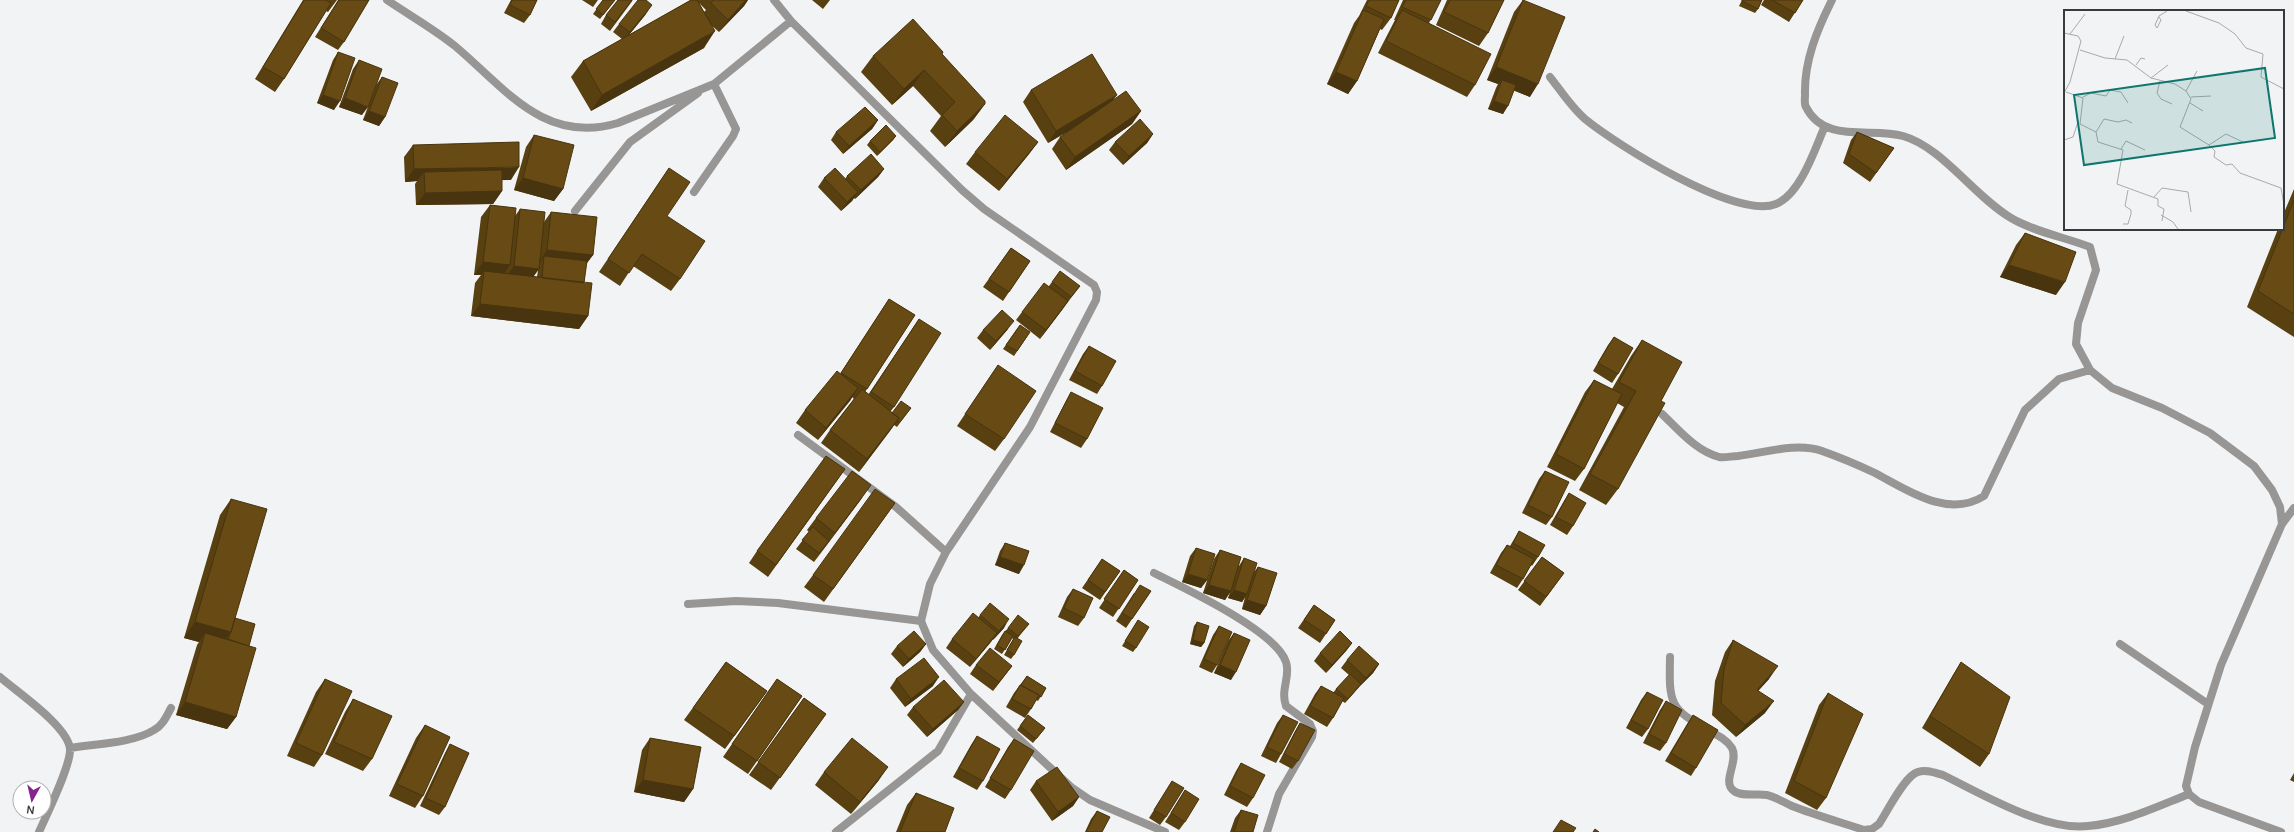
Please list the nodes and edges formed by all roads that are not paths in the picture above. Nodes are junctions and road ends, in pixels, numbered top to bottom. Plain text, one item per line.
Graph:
1 (387, 0) edge
2 (774, 0) edge
3 (1832, 0) edge
4 (791, 21) junction
5 (1550, 77) dead end
6 (714, 84) junction
7 (703, 89) junction
8 (1825, 126) junction
9 (694, 192) dead end
10 (575, 211) dead end
11 (2090, 370) junction
12 (1662, 414) edge
13 (798, 435) dead end
14 (2294, 508) edge
15 (2282, 524) junction
16 (946, 552) junction
17 (1154, 573) dead end
18 (688, 604) dead end
19 (921, 621) junction
20 (2120, 644) dead end
21 (1670, 657) dead end
22 (0, 677) edge
23 (971, 694) junction
24 (2208, 704) junction
25 (171, 708) dead end
26 (70, 748) junction
27 (2189, 794) junction
28 (39, 832) edge
29 (836, 832) edge
30 (1165, 832) edge
31 (1267, 832) edge
32 (2281, 832) edge

1 - 7 street
2 - 4 street
3 - 8 street
4 - 6 street
4 - 16 street
5 - 8 street
6 - 7 street
6 - 9 street
7 - 10 street
8 - 11 street
11 - 12 street
11 - 15 street
13 - 16 street
14 - 15 street
15 - 24 street
16 - 19 street
17 - 31 street
18 - 19 street
19 - 23 street
20 - 24 street
21 - 27 street
22 - 26 street
23 - 29 street
23 - 30 street
24 - 27 street
25 - 26 street
26 - 28 street
27 - 32 street

